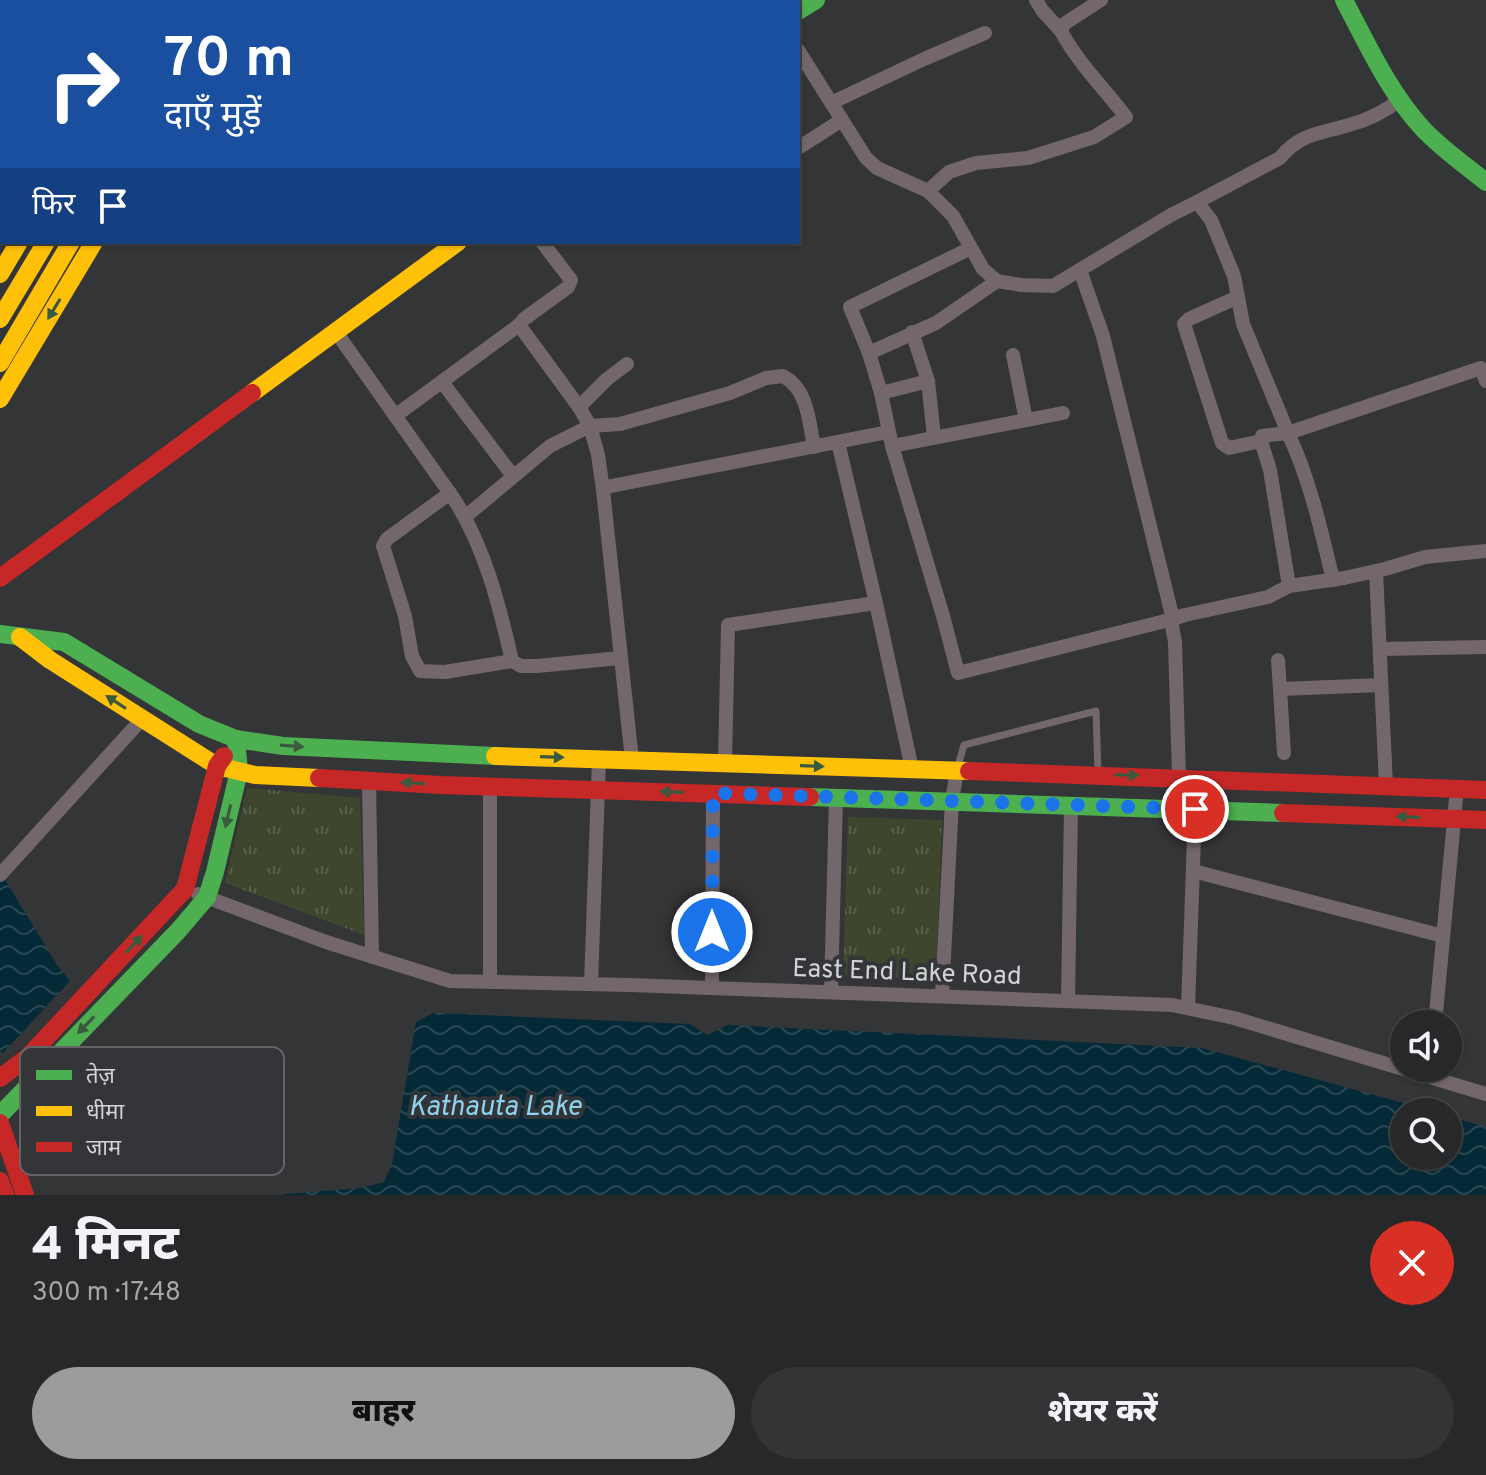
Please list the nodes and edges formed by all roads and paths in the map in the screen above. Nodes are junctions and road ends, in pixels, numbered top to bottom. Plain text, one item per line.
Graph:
1 (1036, 0) edge
2 (1101, 0) edge
3 (1344, 0) edge
4 (1061, 31) junction
5 (985, 33) dead end
6 (800, 53) edge
7 (1401, 99) junction
8 (831, 103) junction
9 (842, 120) junction
10 (800, 147) edge
11 (1486, 182) edge
12 (928, 191) junction
13 (1197, 202) junction
14 (18, 244) edge
15 (45, 244) edge
16 (70, 244) edge
17 (93, 244) edge
18 (455, 244) edge
19 (544, 244) edge
20 (971, 248) junction
21 (1080, 270) junction
22 (0, 274) edge
23 (997, 281) junction
24 (1238, 297) junction
25 (0, 319) edge
26 (519, 325) junction
27 (336, 332) junction
28 (912, 332) junction
29 (869, 353) junction
30 (1013, 355) dead end
31 (0, 363) edge
32 (627, 364) dead end
33 (928, 381) junction
34 (1486, 381) edge
35 (442, 382) junction
36 (881, 393) junction
37 (0, 399) edge
38 (579, 407) junction
39 (1063, 413) dead end
40 (395, 416) junction
41 (1026, 420) junction
42 (590, 426) junction
43 (1288, 433) junction
44 (934, 437) junction
45 (890, 439) junction
46 (1261, 441) junction
47 (838, 442) junction
48 (814, 447) junction
49 (513, 476) junction
50 (603, 490) junction
51 (450, 493) junction
52 (465, 517) junction
53 (1486, 551) edge
54 (1376, 571) junction
55 (0, 578) edge
56 (1333, 580) junction
57 (1289, 586) junction
58 (876, 603) junction
59 (1173, 619) junction
60 (9, 634) edge
61 (1486, 647) edge
62 (1380, 649) junction
63 (620, 658) junction
64 (1278, 660) dead end
65 (512, 661) junction
66 (1381, 685) junction
67 (1280, 689) junction
68 (142, 719) junction
69 (236, 739) junction
70 (1284, 753) dead end
71 (599, 759) junction
72 (632, 760) junction
73 (725, 763) junction
74 (217, 766) junction
75 (912, 769) junction
76 (957, 770) junction
77 (239, 771) junction
78 (1098, 775) junction
79 (1179, 777) junction
80 (369, 781) junction
81 (1386, 785) junction
82 (490, 786) junction
83 (1457, 788) junction
84 (598, 790) junction
85 (1486, 790) edge
86 (713, 793) junction
87 (836, 797) junction
88 (952, 801) junction
89 (1071, 805) junction
90 (1195, 809) junction
91 (1454, 818) junction
92 (1486, 820) edge
93 (1193, 871) junction
94 (0, 875) edge
95 (185, 889) junction
96 (207, 897) junction
97 (1443, 936) junction
98 (372, 957) junction
99 (490, 982) junction
100 (591, 984) junction
101 (712, 988) junction
102 (831, 992) junction
103 (942, 996) junction
104 (1068, 1001) junction
105 (1188, 1008) junction
106 (1436, 1010) edge
107 (37, 1047) edge
108 (66, 1047) edge
109 (1390, 1061) edge
110 (20, 1063) edge
111 (0, 1078) edge
112 (1455, 1082) edge
113 (20, 1094) edge
114 (1486, 1094) edge
115 (0, 1115) edge
116 (0, 1123) edge
117 (0, 1181) edge
118 (5, 1195) edge
119 (25, 1195) edge

1 - 4 street
2 - 4 street
3 - 7 main road
4 - 12 street
5 - 8 street
6 - 8 street
7 - 11 main road
7 - 13 street
8 - 9 street
9 - 10 street
9 - 12 street
12 - 20 street
13 - 21 street
13 - 24 street
14 - 22 main road
15 - 25 main road
16 - 31 main road
17 -> 37 main road
18 - 27 main road
19 - 26 street
20 - 23 street
20 - 29 street
21 - 23 street
21 - 59 street
23 - 28 street
24 - 43 street
24 - 46 street
26 - 35 street
26 - 38 street
27 - 40 street
27 - 55 main road
28 - 29 street
28 - 33 street
29 - 36 street
30 - 41 street
32 - 38 street
33 - 36 street
33 - 44 street
34 - 43 street
35 - 40 street
35 - 49 street
36 - 45 street
38 - 42 street
39 - 41 street
40 - 51 street
41 - 44 street
42 - 48 street
42 - 49 street
42 - 50 street
43 - 46 street
43 - 56 street
44 - 45 street
45 - 47 street
45 - 59 street
46 - 57 street
47 - 48 street
47 - 58 street
48 - 50 street
49 - 52 street
50 - 63 street
51 - 52 street
51 - 65 street
52 - 65 street
53 - 54 street
54 - 56 street
54 - 62 street
56 - 57 street
57 - 59 street
58 - 73 street
58 - 75 street
59 - 79 street
68 -> 60 main road
60 - 69 main road
61 - 62 street
62 - 66 street
63 - 65 street
63 - 72 street
64 - 67 street
66 - 67 street
66 - 81 street
67 - 70 street
68 - 74 main road
68 - 94 street
69 -> 71 main road
69 - 74 main road
69 - 77 main road
71 - 72 main road
71 - 84 street
72 - 73 main road
73 -> 75 main road
74 - 77 main road
74 - 95 main road
75 - 76 main road
76 - 78 main road
76 - 78 lane
76 - 88 street
77 - 80 main road
77 -> 96 main road
78 -> 79 main road
79 - 81 main road
82 -> 80 main road
80 - 98 street
81 - 83 main road
82 - 84 main road
82 - 99 street
83 - 85 main road
83 - 91 street
86 -> 84 main road
84 - 100 street
86 - 87 main road
86 - 101 street
87 - 88 main road
87 - 102 street
88 - 89 main road
88 - 103 street
89 - 90 main road
89 - 104 street
91 -> 90 main road
90 - 93 street
91 - 92 main road
91 - 97 street
93 - 97 street
93 - 105 street
95 - 96 street, East End Lake Road
107 -> 95 main road
96 - 98 street, East End Lake Road
96 -> 108 main road
97 - 106 street
98 - 99 street, East End Lake Road
99 - 100 street, East End Lake Road
100 - 101 street, East End Lake Road
101 - 102 street, East End Lake Road
102 - 103 street, East End Lake Road
103 - 104 street, East End Lake Road
104 - 105 street, East End Lake Road
105 - 109 street, East End Lake Road
111 -> 110 main road
112 - 114 street, East End Lake Road
113 -> 115 main road
116 - 119 main road
117 - 118 main road

